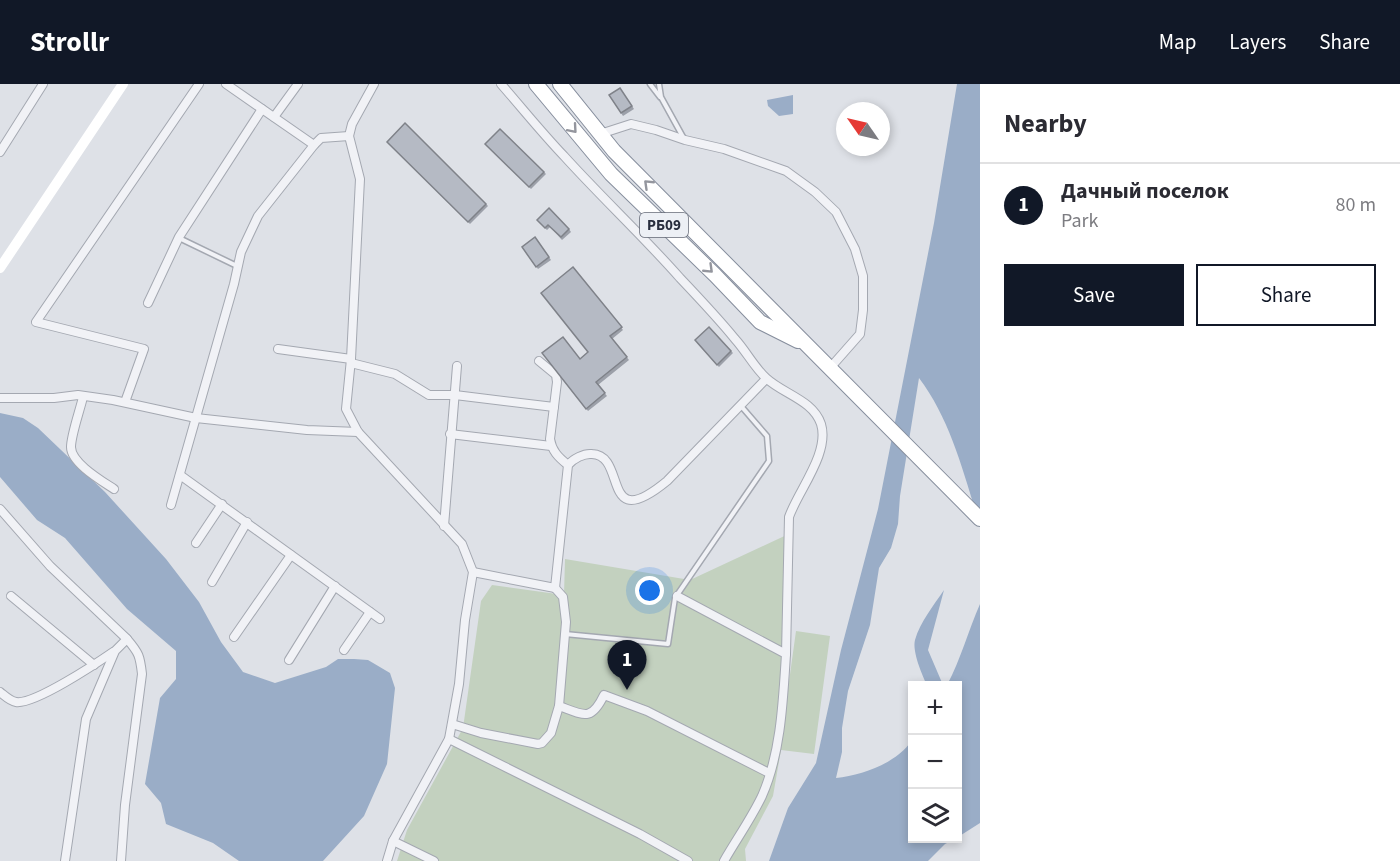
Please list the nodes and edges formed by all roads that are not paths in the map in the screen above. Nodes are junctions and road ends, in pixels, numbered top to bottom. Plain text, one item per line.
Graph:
1 (42, 84) edge
2 (123, 84) edge
3 (199, 84) edge
4 (226, 84) edge
5 (298, 84) edge
6 (374, 84) edge
7 (501, 84) edge
8 (536, 84) edge
9 (560, 84) edge
10 (650, 84) edge
11 (659, 84) edge
12 (661, 97) junction
13 (262, 109) junction
14 (274, 117) junction
15 (600, 134) junction
16 (349, 136) junction
17 (685, 140) junction
18 (314, 145) junction
19 (0, 152) edge
20 (178, 237) junction
21 (237, 266) junction
22 (0, 268) edge
23 (148, 303) dead end
24 (807, 345) junction
25 (278, 349) dead end
26 (351, 361) junction
27 (539, 361) dead end
28 (457, 366) dead end
29 (830, 368) junction
30 (766, 379) junction
31 (455, 395) junction
32 (83, 397) junction
33 (0, 398) edge
34 (124, 402) junction
35 (741, 405) junction
36 (554, 407) junction
37 (196, 418) junction
38 (357, 432) junction
39 (450, 434) junction
40 (551, 446) junction
41 (568, 465) junction
42 (180, 475) junction
43 (114, 489) dead end
44 (222, 504) junction
45 (171, 505) dead end
46 (0, 509) edge
47 (980, 519) edge
48 (247, 522) junction
49 (444, 526) junction
50 (196, 543) dead end
51 (291, 555) junction
52 (473, 572) junction
53 (212, 582) dead end
54 (335, 586) junction
55 (555, 588) junction
56 (11, 596) dead end
57 (677, 596) junction
58 (370, 612) junction
59 (380, 619) dead end
60 (565, 634) junction
61 (234, 638) dead end
62 (128, 639) junction
63 (344, 650) dead end
64 (114, 651) junction
65 (786, 654) junction
66 (289, 660) dead end
67 (94, 665) junction
68 (0, 692) edge
69 (559, 706) junction
70 (452, 724) junction
71 (449, 739) junction
72 (769, 773) junction
73 (393, 841) junction
74 (65, 861) edge
75 (121, 861) edge
76 (387, 861) edge
77 (434, 861) edge
78 (688, 861) edge
79 (724, 861) edge

1 - 19 street
2 - 22 main road
3 - 34 street
4 - 13 street
5 - 14 street
6 - 16 street
7 - 30 street
8 -> 24 highway, РБ09
9 - 15 highway, РБ09
10 - 12 lane
11 - 12 lane
12 - 17 lane
13 - 14 street
13 - 20 street
14 - 18 street
15 - 17 street
24 -> 15 highway, РБ09
16 - 18 street
16 - 26 street
17 - 29 street
18 - 21 street
20 - 21 lane
20 - 23 street
21 - 37 street
24 - 29 highway, РБ09
25 - 26 street
26 - 31 street
26 - 38 street
27 - 36 street
28 - 31 street
29 - 47 highway, РБ09
30 - 35 street
30 - 65 street
31 - 36 street
31 - 39 street
32 - 33 street
32 - 34 street
32 - 43 street
34 - 37 street
35 - 41 street
35 - 57 lane
36 - 40 street
37 - 38 street
37 - 42 street
38 - 49 street
39 - 40 street
39 - 49 street
40 - 41 street
41 - 55 street
42 - 44 street
42 - 45 street
44 - 48 street
44 - 50 street
46 - 62 street
48 - 51 street
48 - 53 street
49 - 52 street
51 - 54 street
51 - 61 street
52 - 55 street
52 - 70 street
54 - 58 street
54 - 66 street
55 - 60 street
56 - 67 street
57 - 60 lane
57 - 65 street
58 - 59 street
58 - 63 street
60 - 69 street
62 - 64 street
62 - 75 street
64 - 67 street
64 - 74 street
65 - 72 street
67 - 68 street
69 - 70 street
69 - 72 street
70 - 71 street
71 - 73 street
71 - 78 street
72 - 79 street
73 - 76 street
73 - 77 street

